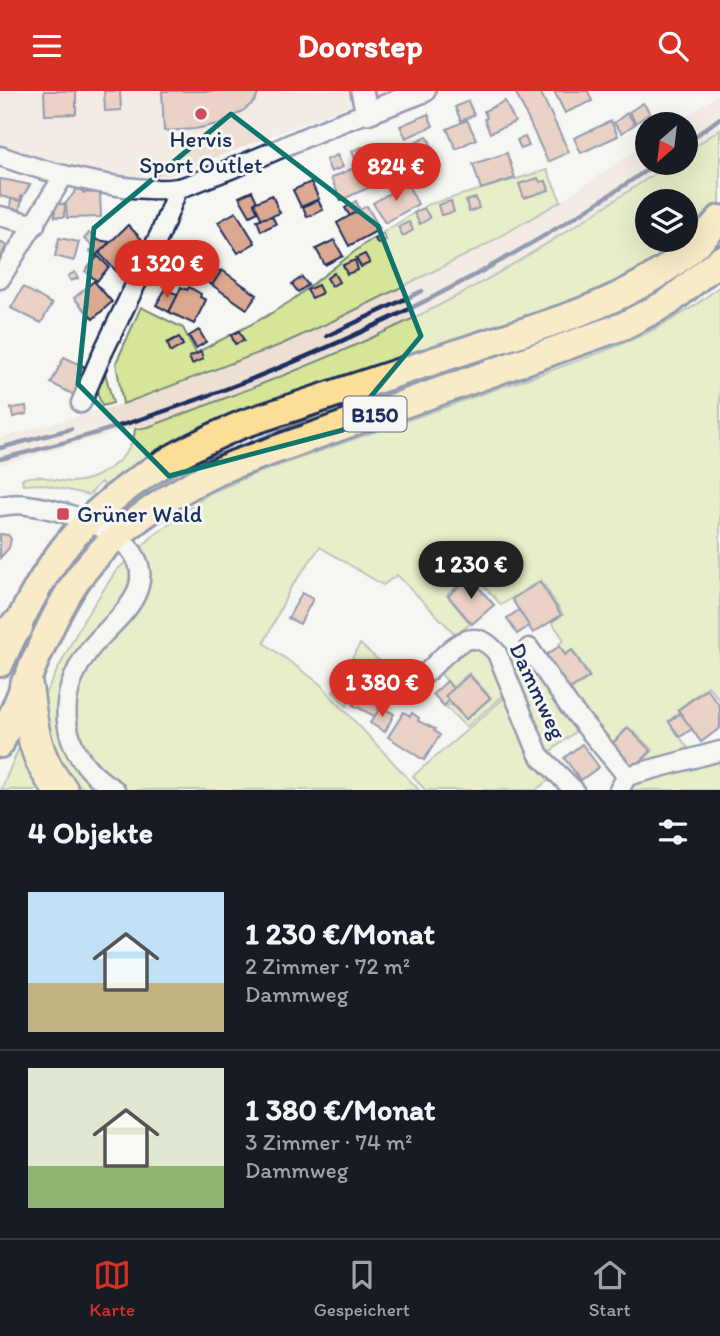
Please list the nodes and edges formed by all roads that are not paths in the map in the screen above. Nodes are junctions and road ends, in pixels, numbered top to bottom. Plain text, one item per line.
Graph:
1 (362, 91) edge
2 (424, 91) edge
3 (367, 113) junction
4 (0, 156) edge
5 (64, 176) junction
6 (178, 188) junction
7 (0, 216) edge
8 (720, 219) edge
9 (35, 225) junction
10 (720, 260) edge
11 (0, 279) edge
12 (81, 403) dead end
13 (0, 506) edge
14 (89, 520) junction
15 (118, 538) junction
16 (8, 634) edge
17 (529, 648) dead end
18 (0, 663) edge
19 (420, 679) dead end
20 (26, 686) junction
21 (0, 744) edge
22 (720, 751) edge
23 (623, 783) edge
24 (61, 790) edge
25 (115, 790) edge
26 (575, 790) edge

1 - 3 street
2 - 3 street
3 - 6 street
4 - 5 street
5 - 6 street
5 - 9 street
6 - 12 street
7 - 9 street
8 - 14 main road, B150
9 - 11 street
10 - 15 main road, B150
13 - 14 street
14 - 15 street
14 - 16 main road, B150
15 - 20 main road, B150
15 - 25 street
16 - 18 main road, B150
17 - 23 street
19 - 26 street, Dammweg
20 - 21 main road, B150
20 - 24 highway
22 - 23 street

